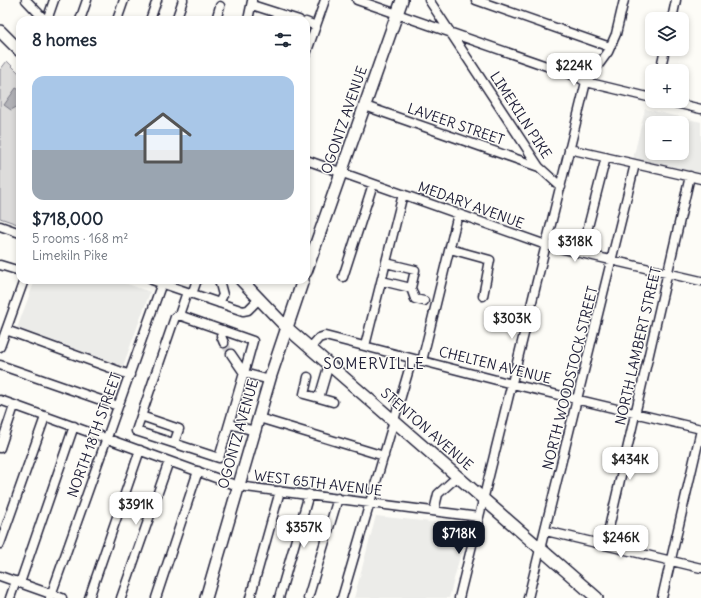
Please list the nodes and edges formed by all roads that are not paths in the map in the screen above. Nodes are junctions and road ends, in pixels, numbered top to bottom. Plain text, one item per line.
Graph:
1 (26, 0) edge
2 (54, 0) edge
3 (87, 0) edge
4 (124, 0) edge
5 (157, 0) edge
6 (183, 0) edge
7 (325, 0) edge
8 (357, 0) edge
9 (402, 0) edge
10 (430, 0) edge
11 (476, 0) edge
12 (624, 0) edge
13 (676, 0) edge
14 (252, 1) edge
15 (220, 6) dead end
16 (673, 12) edge
17 (397, 14) junction
18 (42, 16) edge
19 (48, 16) edge
20 (81, 16) edge
21 (118, 16) edge
22 (151, 16) edge
23 (177, 16) edge
24 (217, 16) edge
25 (249, 16) edge
26 (280, 16) edge
27 (310, 24) edge
28 (316, 26) junction
29 (0, 31) edge
30 (450, 33) junction
31 (310, 43) edge
32 (16, 47) edge
33 (610, 47) junction
34 (586, 82) junction
35 (645, 96) edge
36 (365, 106) junction
37 (689, 106) edge
38 (701, 109) edge
39 (569, 149) junction
40 (606, 157) junction
41 (310, 161) edge
42 (635, 164) junction
43 (539, 167) junction
44 (342, 173) junction
45 (690, 176) junction
46 (701, 179) edge
47 (374, 184) junction
48 (561, 187) junction
49 (403, 194) junction
50 (458, 214) junction
51 (0, 226) edge
52 (588, 227) dead end
53 (16, 232) edge
54 (546, 246) junction
55 (450, 249) junction
56 (310, 261) edge
57 (611, 261) junction
58 (386, 262) junction
59 (0, 265) edge
60 (16, 270) edge
61 (667, 274) junction
62 (343, 277) dead end
63 (382, 281) junction
64 (701, 281) edge
65 (23, 284) edge
66 (162, 284) edge
67 (168, 284) edge
68 (195, 284) edge
69 (220, 284) edge
70 (247, 284) edge
71 (302, 284) edge
72 (411, 288) junction
73 (190, 293) junction
74 (483, 296) dead end
75 (260, 299) junction
76 (424, 301) dead end
77 (219, 303) junction
78 (179, 315) junction
79 (286, 327) junction
80 (6, 330) junction
81 (223, 330) junction
82 (224, 343) tunnel mouth
83 (365, 346) junction
84 (0, 347) edge
85 (310, 348) junction
86 (231, 354) tunnel mouth
87 (412, 359) junction
88 (422, 361) junction
89 (329, 364) junction
90 (0, 365) edge
91 (244, 373) junction
92 (130, 375) junction
93 (308, 377) dead end
94 (270, 380) junction
95 (512, 384) junction
96 (320, 398) junction
97 (578, 399) junction
98 (0, 400) edge
99 (333, 402) dead end
100 (14, 406) junction
101 (118, 406) junction
102 (636, 413) junction
103 (45, 416) junction
104 (141, 416) junction
105 (259, 418) junction
106 (394, 420) junction
107 (229, 424) junction
108 (74, 426) junction
109 (701, 429) edge
110 (255, 431) junction
111 (107, 438) junction
112 (174, 443) junction
113 (0, 448) edge
114 (140, 450) junction
115 (384, 456) junction
116 (169, 461) junction
117 (198, 471) junction
118 (458, 476) junction
119 (238, 486) junction
120 (280, 491) junction
121 (309, 494) junction
122 (338, 498) junction
123 (483, 498) junction
124 (371, 502) junction
125 (434, 511) junction
126 (478, 517) junction
127 (546, 531) junction
128 (0, 544) edge
129 (605, 545) junction
130 (540, 549) junction
131 (671, 561) junction
132 (701, 568) edge
133 (0, 576) edge
134 (18, 582) junction
135 (50, 596) edge
136 (593, 596) edge
137 (10, 598) edge
138 (62, 598) edge
139 (89, 598) edge
140 (121, 598) edge
141 (156, 598) edge
142 (206, 598) edge
143 (250, 598) edge
144 (279, 598) edge
145 (308, 598) edge
146 (342, 598) edge
147 (459, 598) edge
148 (528, 598) edge
149 (662, 598) edge

1 - 18 street
2 - 19 street
3 - 20 street
4 - 21 street
5 - 22 street
6 - 23 street
7 - 28 street
8 - 17 street
9 - 17 main road, OGONTZ AVENUE
10 - 30 street, LIMEKILN PIKE
11 - 33 street
12 - 33 street
13 - 16 street
14 - 25 street
14 - 26 street
15 - 24 street
17 - 30 street
17 - 36 main road, OGONTZ AVENUE
27 - 28 street
28 - 31 street
29 - 32 main road
30 - 34 street
30 - 43 street, LIMEKILN PIKE
33 - 34 street
34 - 35 street
34 - 39 street
36 - 43 street, LAVEER STREET
36 - 44 main road, OGONTZ AVENUE
37 - 38 street
39 - 40 street
39 - 48 street
40 - 42 street
40 - 52 street
41 - 44 street, MEDARY AVENUE
42 - 45 street
42 - 57 street, NORTH WOODSTOCK STREET
43 - 48 street, LIMEKILN PIKE
44 - 47 street, MEDARY AVENUE
44 - 56 main road, OGONTZ AVENUE
45 - 46 street
45 - 61 street, NORTH LAMBERT STREET
47 - 49 street, MEDARY AVENUE
47 - 62 street
48 - 54 street
49 - 50 street, MEDARY AVENUE
49 - 58 street
50 - 54 street, MEDARY AVENUE
50 - 55 street
51 - 53 street
54 - 57 street, MEDARY AVENUE
54 - 95 street
55 - 74 street
55 - 88 street
57 - 61 street, MEDARY AVENUE
57 - 97 street, NORTH WOODSTOCK STREET
58 - 63 street
58 - 72 street
59 - 60 street
61 - 64 street, MEDARY AVENUE
61 - 102 street, NORTH LAMBERT STREET
63 - 72 street
63 - 83 street
65 - 80 street
66 - 92 street, NORTH 18TH STREET
67 - 73 street
68 - 73 street
69 - 77 street
70 - 75 main road, STENTON AVENUE
71 - 79 main road, OGONTZ AVENUE
72 - 76 street
73 - 77 street
73 - 78 street
75 - 77 street
75 - 79 main road, STENTON AVENUE
78 - 81 street
78 - 104 street
79 - 85 main road, STENTON AVENUE
79 - 94 main road, OGONTZ AVENUE
80 - 84 street
80 - 92 street
81 - 82 street
81 - 91 street
83 - 85 street, CHELTEN AVENUE
83 - 87 street, CHELTEN AVENUE
85 - 89 main road, STENTON AVENUE
86 - 91 street
87 - 88 street, CHELTEN AVENUE
87 - 106 street
88 - 95 street, CHELTEN AVENUE
89 - 96 street
89 - 106 main road, STENTON AVENUE
90 - 101 street
91 - 94 street
91 - 107 street
92 - 101 street, NORTH 18TH STREET
93 - 96 street
94 - 105 main road, OGONTZ AVENUE
95 - 97 street, CHELTEN AVENUE
95 - 123 street
96 - 99 street
97 - 102 street, CHELTEN AVENUE
97 - 127 street, NORTH WOODSTOCK STREET
98 - 100 street, WEST 65TH AVENUE
100 - 103 street, WEST 65TH AVENUE
100 - 113 street
101 - 111 street, NORTH 18TH STREET
102 - 109 street, CHELTEN AVENUE
102 - 129 street, NORTH LAMBERT STREET
103 - 108 street, WEST 65TH AVENUE
103 - 128 street
104 - 112 street
104 - 112 street
105 - 110 main road, OGONTZ AVENUE
105 - 115 street
106 - 115 street
106 - 118 main road, STENTON AVENUE
107 - 110 street
107 - 112 street
108 - 111 street, WEST 65TH AVENUE
108 - 134 street
109 - 131 street
110 - 119 main road, OGONTZ AVENUE
111 - 114 street, WEST 65TH AVENUE
111 - 135 street, NORTH 18TH STREET
114 - 116 street, WEST 65TH AVENUE
114 - 139 street
115 - 124 street
116 - 117 street, WEST 65TH AVENUE
116 - 140 street
117 - 119 street, WEST 65TH AVENUE
117 - 141 street
118 - 123 main road, STENTON AVENUE
118 - 125 street
119 - 120 street, WEST 65TH AVENUE
119 - 142 main road, OGONTZ AVENUE
120 - 121 street, WEST 65TH AVENUE
120 - 143 street
121 - 122 street, WEST 65TH AVENUE
121 - 144 street
122 - 124 street, WEST 65TH AVENUE
122 - 145 street
123 - 126 street
123 - 130 main road, STENTON AVENUE
124 - 125 street, WEST 65TH AVENUE
124 - 146 street
125 - 126 street, WEST 65TH AVENUE
126 - 147 street
127 - 129 street
127 - 130 street, NORTH WOODSTOCK STREET
129 - 131 street
130 - 136 main road, STENTON AVENUE
130 - 148 street, NORTH WOODSTOCK STREET
131 - 132 street
131 - 149 street
133 - 134 street
134 - 135 street
134 - 137 street
135 - 138 street

